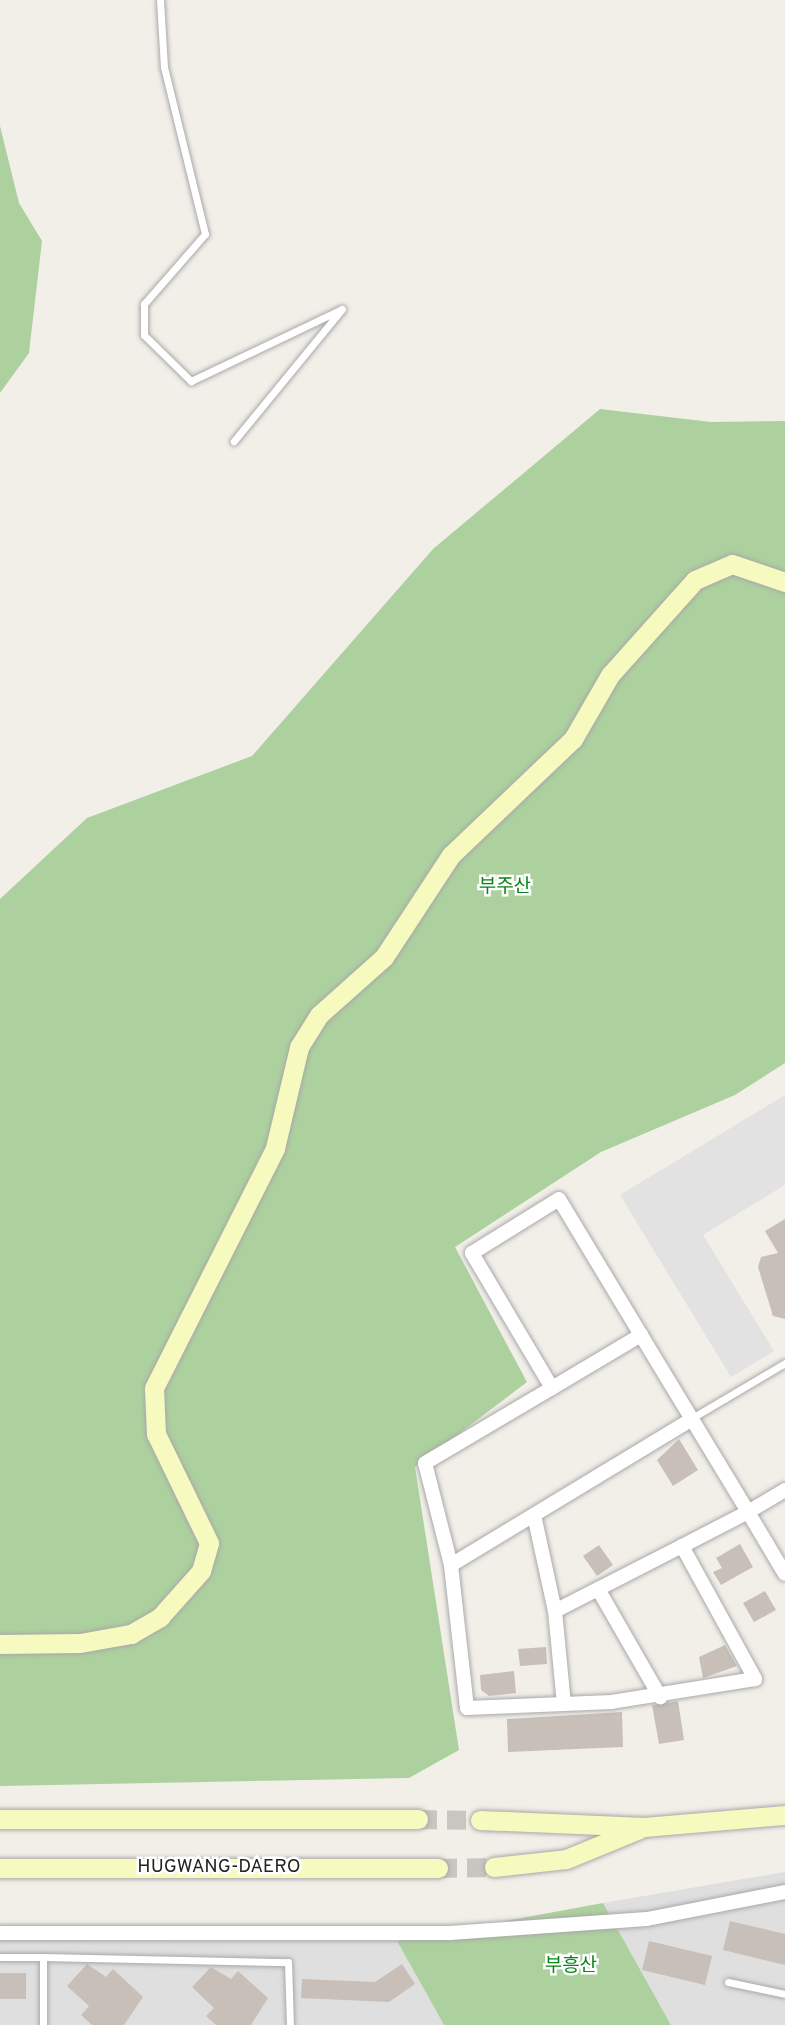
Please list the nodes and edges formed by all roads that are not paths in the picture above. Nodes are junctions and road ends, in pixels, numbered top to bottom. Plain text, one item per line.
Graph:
1 (160, 0) edge
2 (234, 442) dead end
3 (785, 582) edge
4 (641, 1335) junction
5 (785, 1363) edge
6 (552, 1388) junction
7 (692, 1419) junction
8 (785, 1490) edge
9 (748, 1512) junction
10 (534, 1515) junction
11 (682, 1546) junction
12 (451, 1565) junction
13 (785, 1574) edge
14 (598, 1589) junction
15 (555, 1611) junction
16 (0, 1644) edge
17 (660, 1697) junction
18 (564, 1704) junction
19 (785, 1815) edge
20 (0, 1819) edge
21 (418, 1819) tunnel mouth
22 (480, 1820) tunnel mouth
23 (644, 1828) junction
24 (494, 1867) tunnel mouth
25 (0, 1868) edge
26 (438, 1868) tunnel mouth
27 (785, 1892) edge
28 (0, 1933) edge
29 (0, 1957) edge
30 (43, 1957) junction
31 (728, 1982) dead end
32 (785, 1994) edge
33 (43, 2025) edge
34 (290, 2025) edge

1 - 2 lane
3 - 16 street
4 - 6 street
4 - 6 street
4 - 7 street
5 - 7 lane
6 - 12 street
7 - 9 street
7 - 10 street
8 - 9 street
9 - 11 street
9 - 13 street
10 - 12 street
10 - 15 street
11 - 14 street
11 - 17 street
12 - 18 street
14 - 15 street
14 - 17 street
15 - 18 street
17 - 18 street
19 - 23 street
20 - 21 street
22 - 23 street
23 - 24 street
25 - 26 street, HUGWANG-DAERO
27 - 28 street
29 - 30 lane
30 - 33 lane
30 - 34 lane
31 - 32 lane

